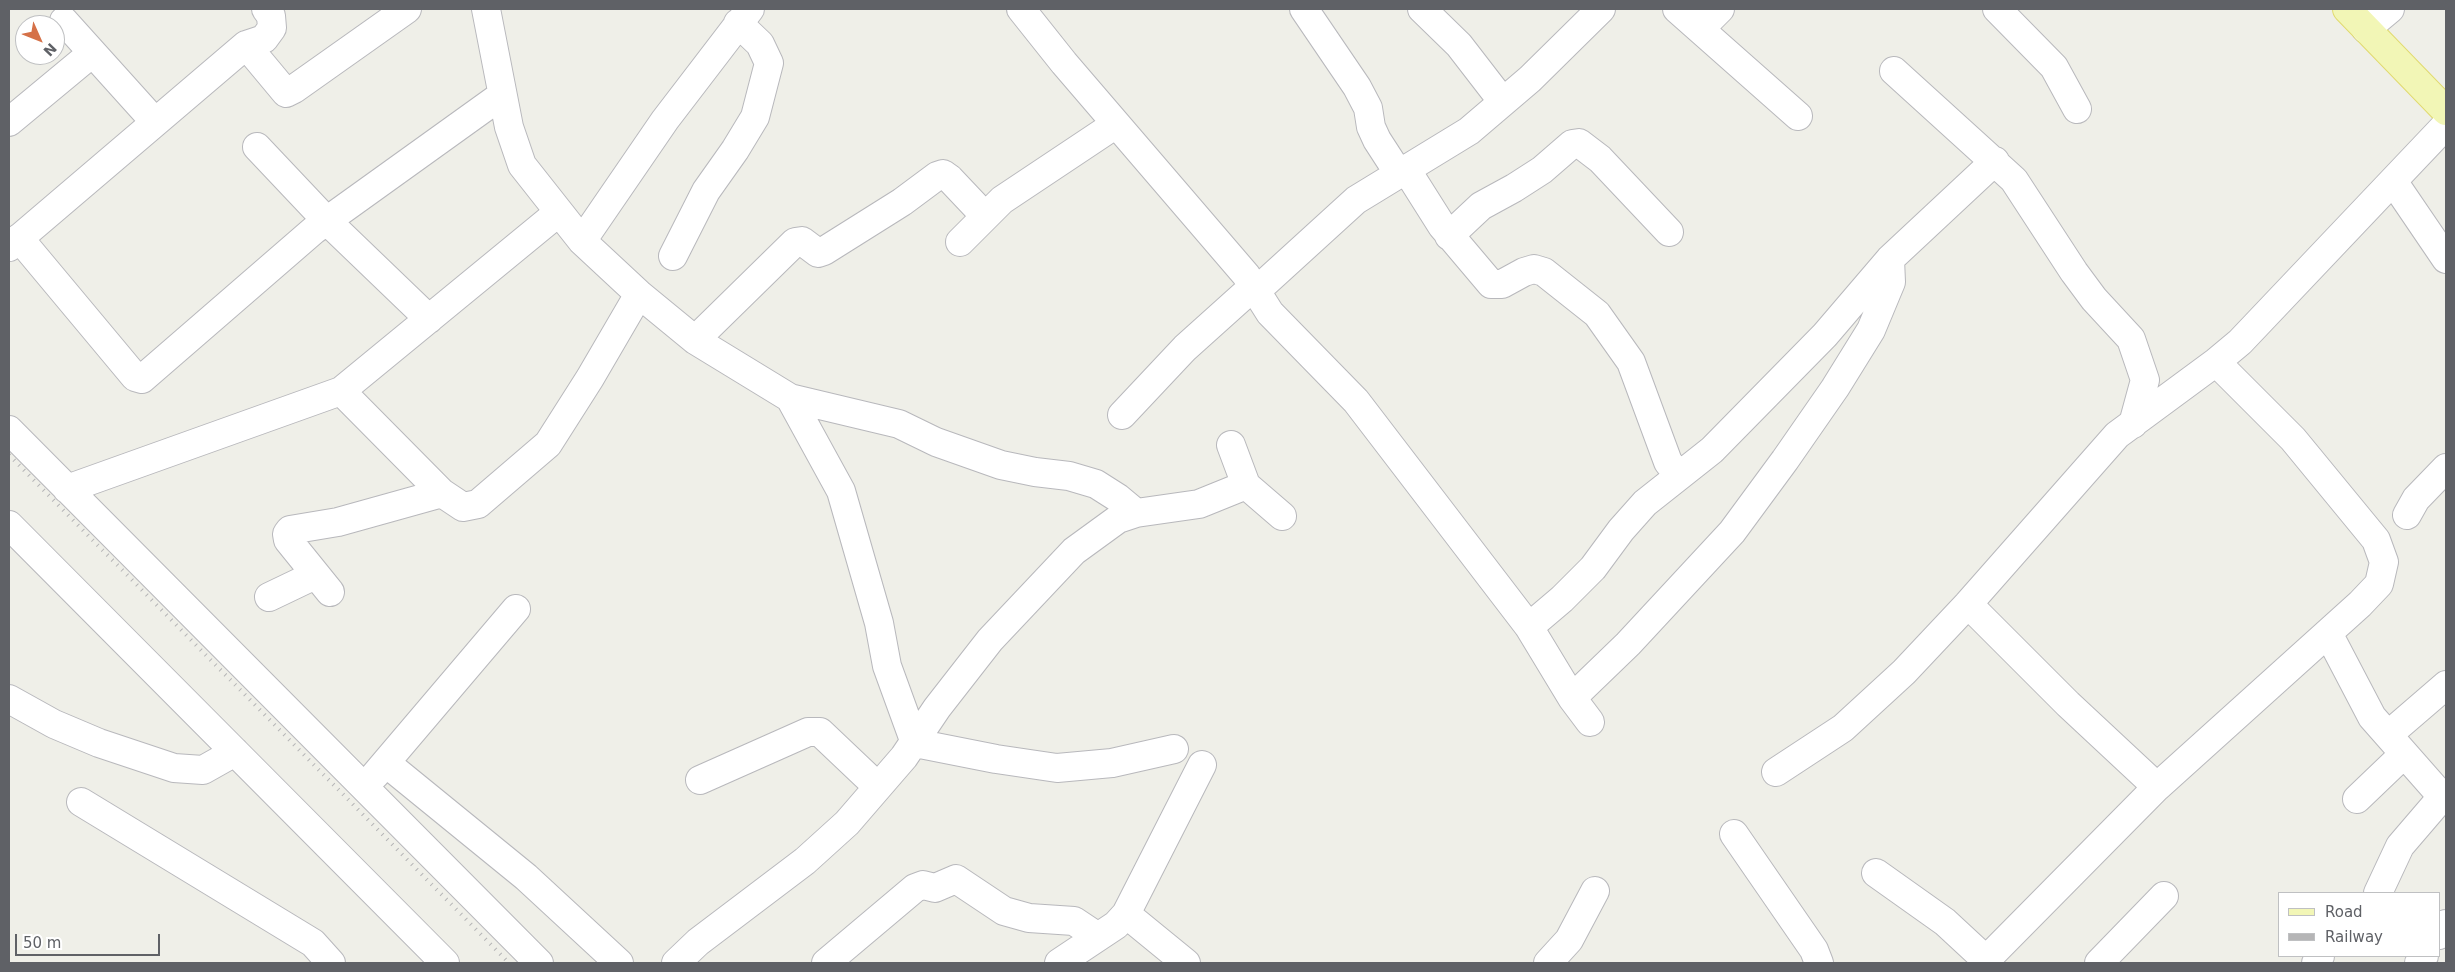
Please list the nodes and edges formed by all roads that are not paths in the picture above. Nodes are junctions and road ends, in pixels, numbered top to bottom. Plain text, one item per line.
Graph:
1 (266, 9) edge
2 (407, 9) edge
3 (486, 9) edge
4 (1021, 9) edge
5 (1304, 9) edge
6 (1422, 9) edge
7 (1677, 9) edge
8 (1720, 9) edge
9 (1999, 9) edge
10 (2347, 9) edge
11 (2390, 9) edge
12 (1596, 10) edge
13 (744, 16) edge
14 (65, 23) edge
15 (1700, 29) junction
16 (2366, 29) junction
17 (246, 45) junction
18 (91, 54) junction
19 (1894, 71) dead end
20 (502, 94) junction
21 (1503, 102) junction
22 (2078, 109) dead end
23 (2446, 111) edge
24 (1798, 116) dead end
25 (9, 122) edge
26 (155, 122) junction
27 (1116, 124) junction
28 (2446, 125) edge
29 (257, 147) dead end
30 (1995, 161) junction
31 (1402, 172) junction
32 (2393, 181) junction
33 (559, 212) junction
34 (985, 216) junction
35 (326, 220) junction
36 (1669, 232) dead end
37 (1449, 236) junction
38 (582, 241) junction
39 (960, 242) dead end
40 (14, 243) edge
41 (673, 256) dead end
42 (2446, 259) edge
43 (1890, 260) junction
44 (1254, 286) junction
45 (639, 294) junction
46 (429, 319) junction
47 (694, 340) junction
48 (2216, 362) junction
49 (341, 391) junction
50 (790, 398) junction
51 (1122, 415) dead end
52 (2133, 424) junction
53 (9, 430) edge
54 (1231, 445) dead end
55 (2446, 468) edge
56 (1679, 476) junction
57 (1246, 484) junction
58 (67, 489) junction
59 (442, 492) junction
60 (1136, 513) junction
61 (2407, 515) dead end
62 (1282, 516) dead end
63 (9, 525) edge
64 (269, 597) dead end
65 (1968, 604) junction
66 (516, 610) dead end
67 (1529, 627) junction
68 (2328, 633) junction
69 (2446, 685) edge
70 (1572, 698) junction
71 (9, 699) edge
72 (1590, 722) dead end
73 (915, 743) junction
74 (2396, 744) junction
75 (1174, 749) dead end
76 (235, 752) junction
77 (386, 763) junction
78 (1202, 765) dead end
79 (1776, 772) dead end
80 (700, 780) dead end
81 (364, 787) junction
82 (878, 787) junction
83 (2157, 788) junction
84 (2357, 799) dead end
85 (2444, 799) edge
86 (81, 802) dead end
87 (1734, 834) dead end
88 (1876, 873) dead end
89 (1595, 891) dead end
90 (2378, 892) edge
91 (2164, 896) dead end
92 (1126, 914) junction
93 (1098, 937) junction
94 (1984, 962) edge
95 (331, 963) edge
96 (445, 963) edge
97 (539, 963) edge
98 (619, 963) edge
99 (676, 963) edge
100 (826, 963) edge
101 (1059, 963) edge
102 (1186, 963) edge
103 (1548, 963) edge
104 (1819, 963) edge
105 (2099, 963) edge

1 - 17 street
2 - 17 street
3 - 20 street
4 - 27 street
5 - 31 street
6 - 21 street
7 - 15 street
8 - 15 street
9 - 22 street
10 - 16 main road
11 - 16 street
12 - 21 street
13 - 38 street
13 - 41 street
14 - 18 street
15 - 24 street
16 - 23 main road
17 - 26 street
18 - 25 street
18 - 26 street
19 - 30 street
20 - 33 street
20 - 35 street
21 - 31 street
26 - 40 street
27 - 34 street
27 - 44 street
28 - 32 street
29 - 35 street
30 - 43 street
30 - 52 street
31 - 37 street
31 - 44 street
32 - 42 street
32 - 48 street
33 - 38 street
33 - 46 street
34 - 39 street
34 - 47 street
35 - 40 street
35 - 46 street
36 - 37 street
37 - 56 street
38 - 45 street
43 - 56 street
43 - 70 street
44 - 51 street
44 - 67 street
45 - 47 street
45 - 59 street
46 - 49 street
47 - 50 street
48 - 52 street
48 - 68 street
49 - 58 street
49 - 59 street
50 - 60 street
50 - 73 street
52 - 65 street
53 - 58 street
54 - 57 street
55 - 61 street
56 - 67 street
57 - 60 street
57 - 62 street
58 - 81 street
59 - 64 street
60 - 73 street
63 - 76 street
65 - 79 street
65 - 83 street
66 - 77 street
67 - 70 street
68 - 74 street
68 - 83 street
69 - 74 street
70 - 72 street
71 - 76 street
73 - 75 street
73 - 82 street
74 - 84 street
74 - 85 street
76 - 96 street
77 - 81 street
77 - 98 street
78 - 92 street
80 - 82 street
81 - 97 street
82 - 99 street
83 - 94 street
85 - 90 street
86 - 95 street
87 - 104 street
88 - 94 street
89 - 103 street
91 - 105 street
92 - 93 street
92 - 102 street
93 - 100 street
93 - 101 street

